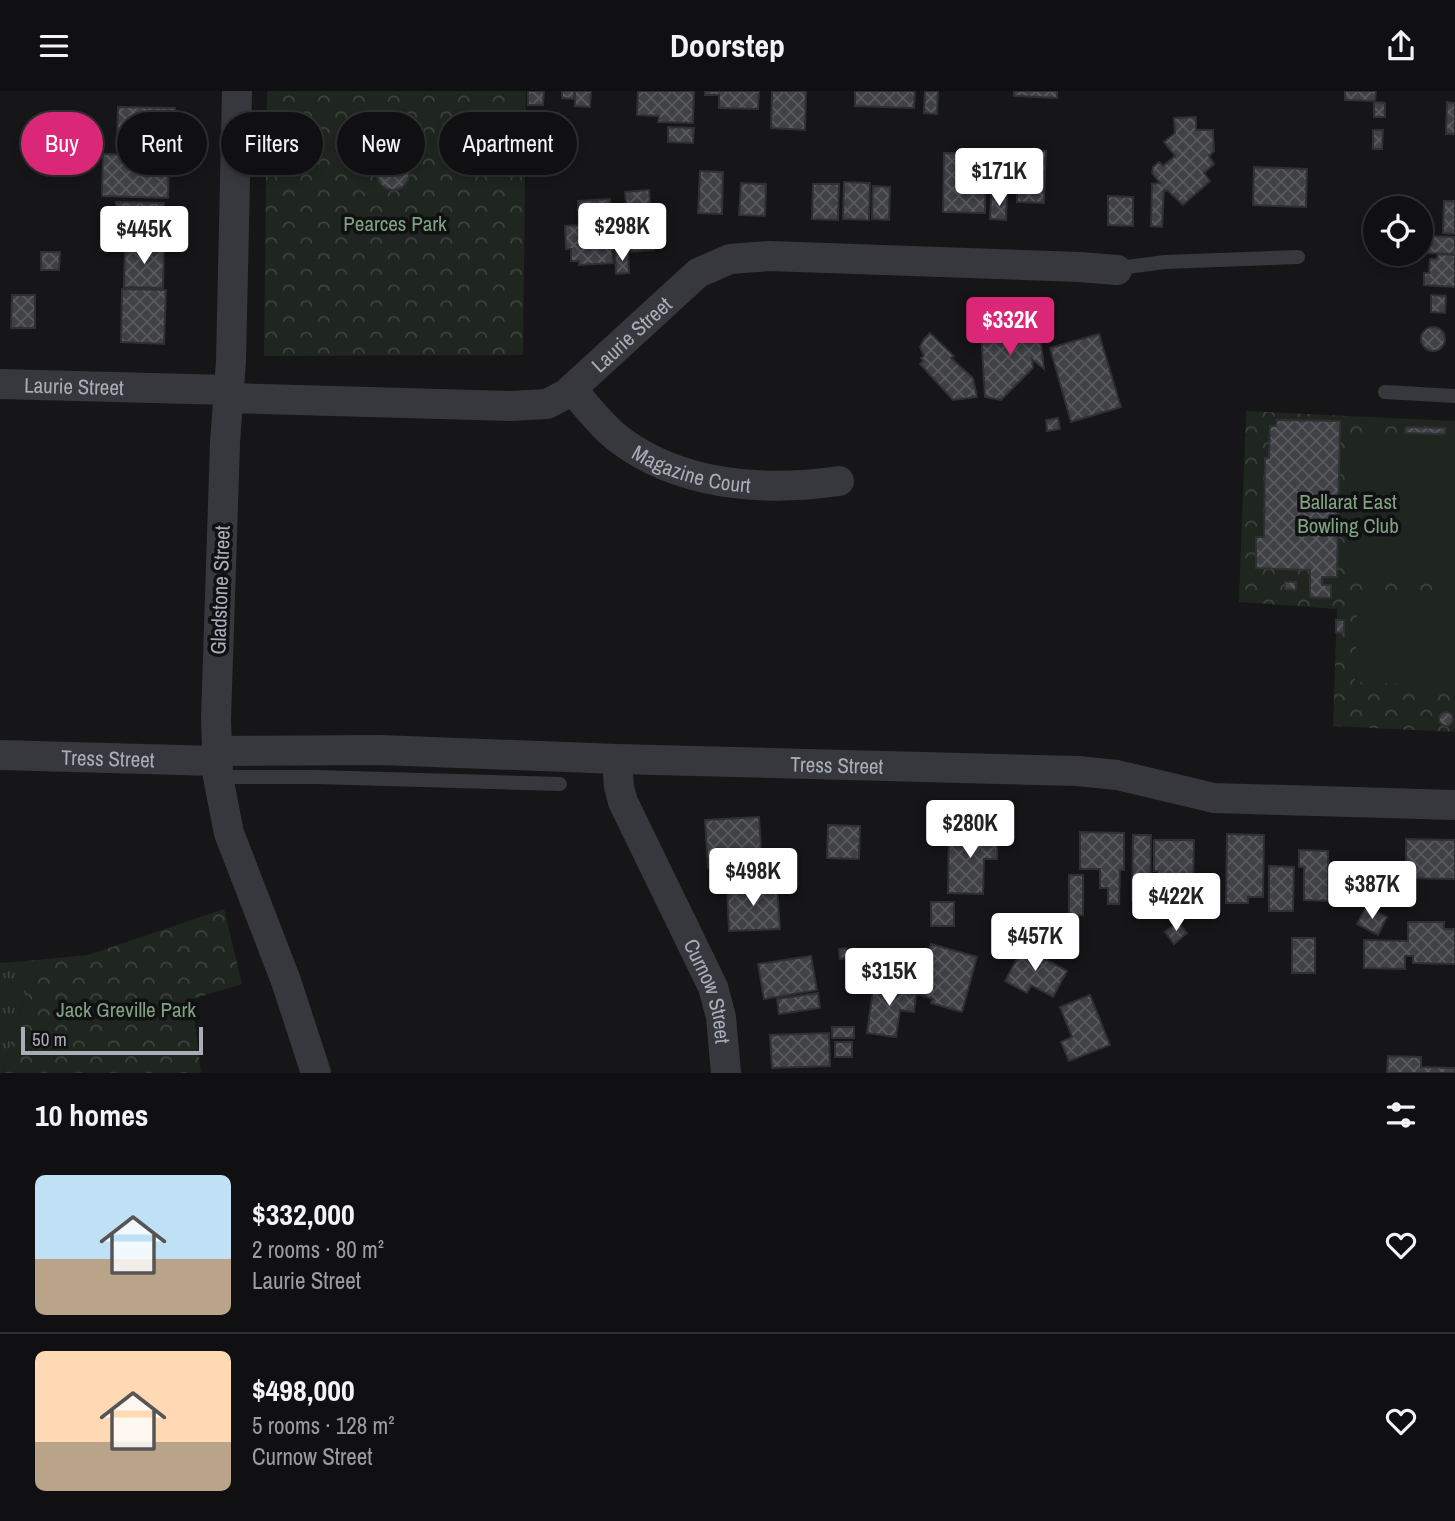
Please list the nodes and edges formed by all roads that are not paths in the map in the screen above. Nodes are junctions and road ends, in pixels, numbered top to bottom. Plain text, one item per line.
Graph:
1 (237, 91) edge
2 (1298, 257) dead end
3 (1117, 270) joint
4 (0, 384) edge
5 (572, 389) junction
6 (1385, 392) dead end
7 (229, 394) junction
8 (1455, 396) edge
9 (839, 481) dead end
10 (0, 755) edge
11 (617, 759) junction
12 (217, 763) junction
13 (560, 784) dead end
14 (1455, 805) edge
15 (316, 1073) edge
16 (726, 1073) edge

1 - 7 street, Gladstone Street
2 - 3 lane
3 - 5 street, Laurie Street
4 - 7 street, Laurie Street
5 - 7 street, Laurie Street
5 - 9 street, Magazine Court
6 - 8 lane
7 - 12 street, Gladstone Street
10 - 12 street, Tress Street
11 - 12 street, Tress Street
11 - 14 street, Tress Street
11 - 16 street, Curnow Street
12 - 13 lane, Tress Street
12 - 15 street, Gladstone Street

